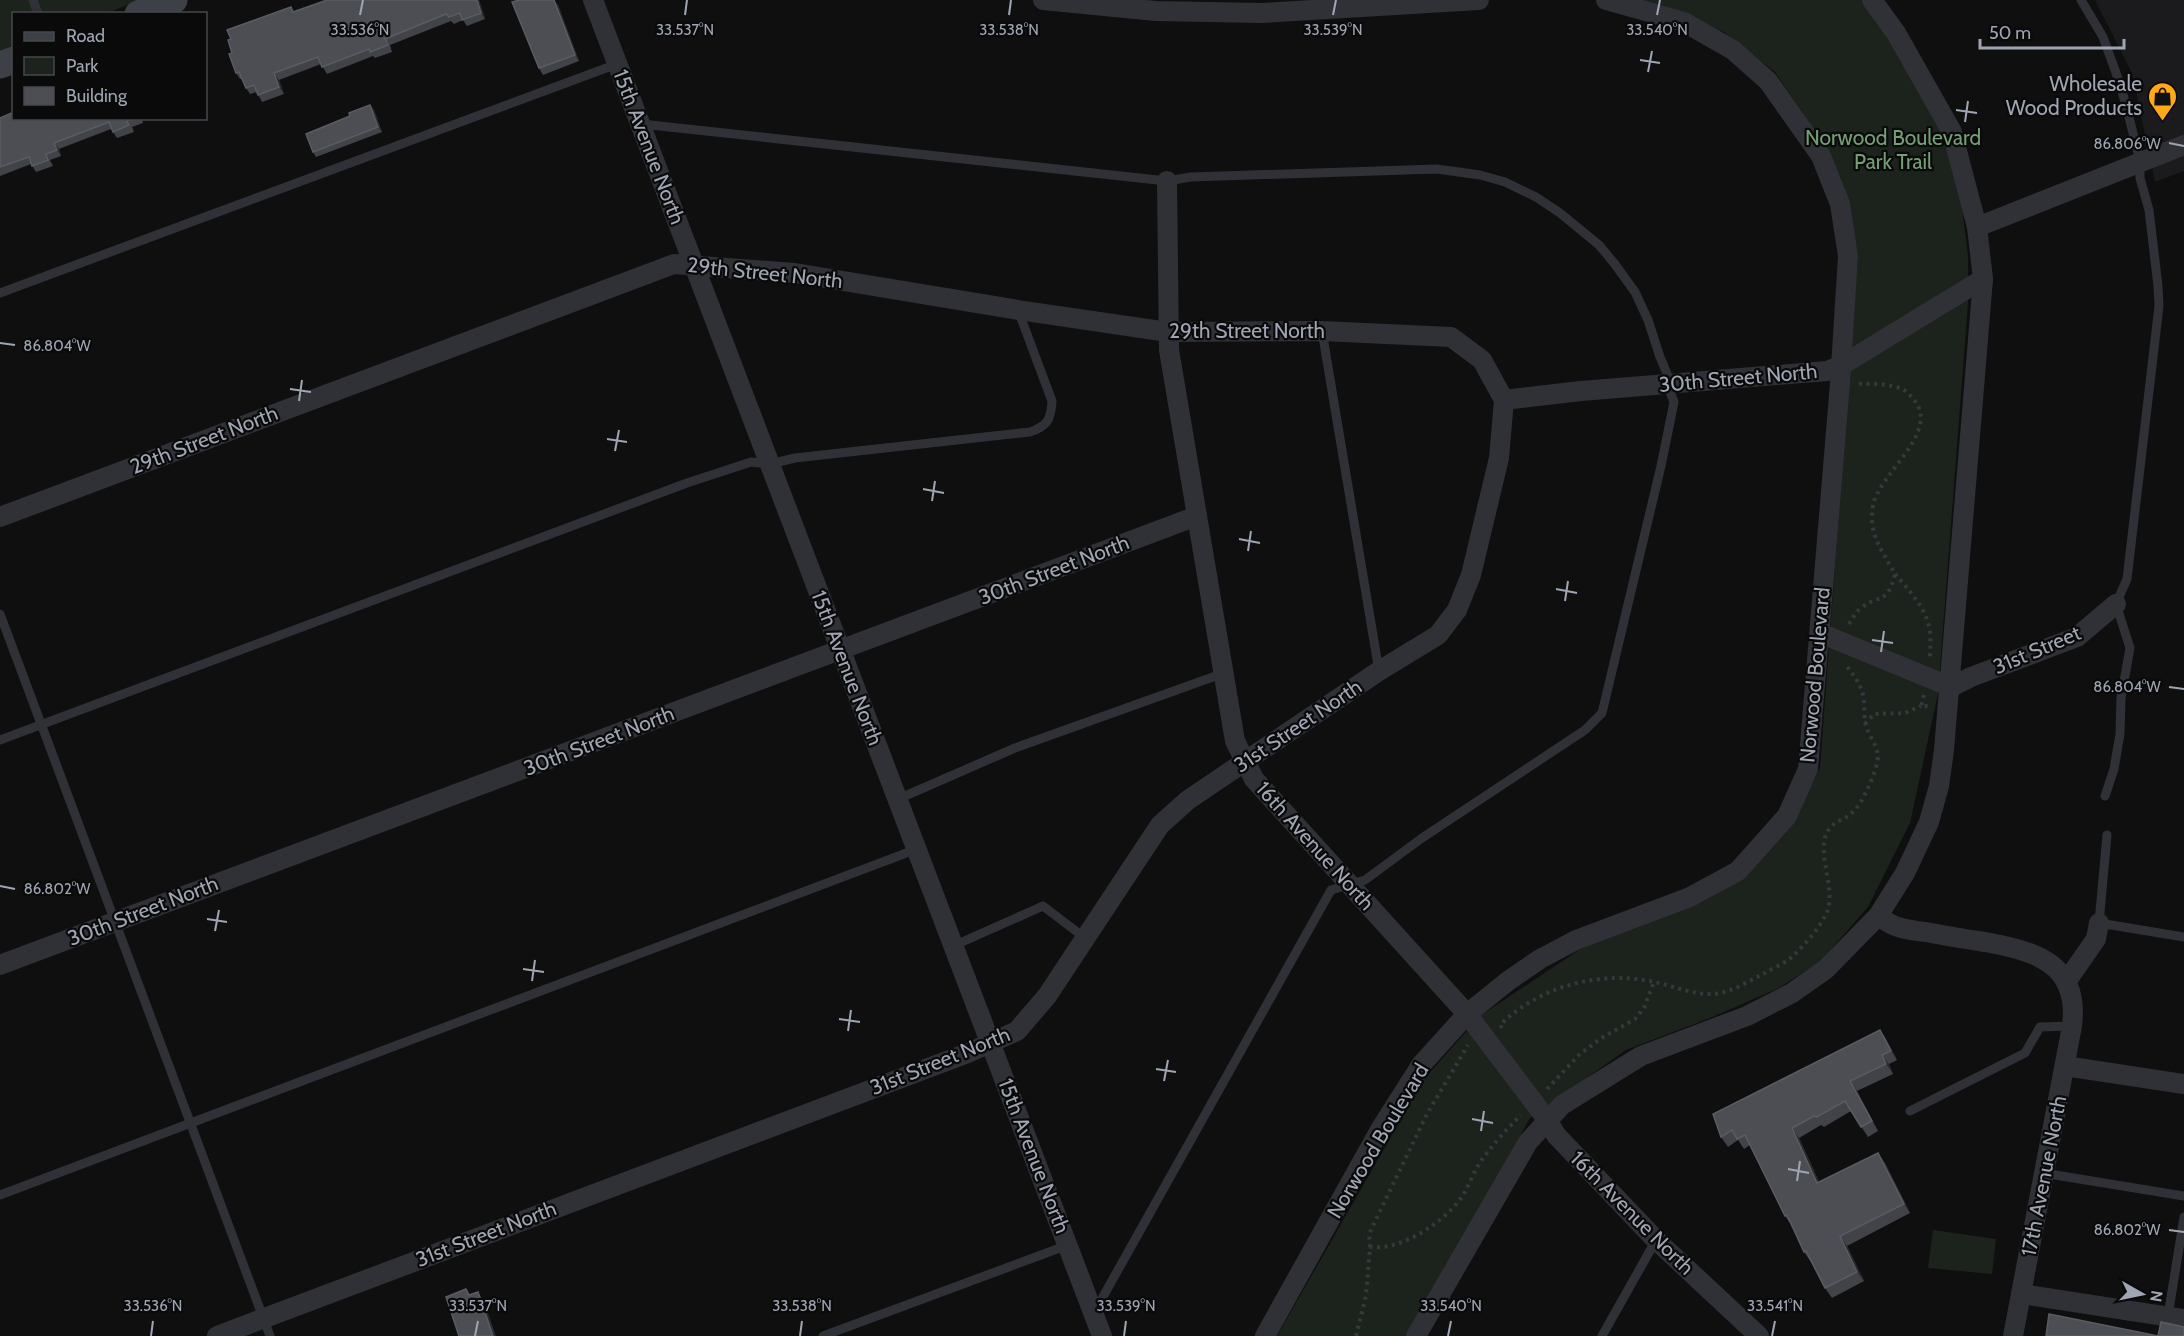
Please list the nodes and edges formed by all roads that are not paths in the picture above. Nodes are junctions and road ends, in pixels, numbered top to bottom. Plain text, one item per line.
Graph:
1 (174, 0) edge
2 (593, 0) edge
3 (1043, 0) edge
4 (1479, 0) edge
5 (1606, 0) edge
6 (1872, 0) edge
7 (2081, 0) edge
8 (143, 12) edge
9 (617, 64) junction
10 (639, 123) junction
11 (2184, 145) edge
12 (2140, 161) junction
13 (1167, 181) junction
14 (1977, 227) junction
15 (693, 264) junction
16 (1983, 279) junction
17 (0, 293) edge
18 (1018, 310) junction
19 (1322, 331) junction
20 (1168, 332) junction
21 (1842, 364) junction
22 (1667, 384) junction
23 (1504, 400) junction
24 (770, 464) junction
25 (1197, 516) junction
26 (0, 517) edge
27 (2116, 604) junction
28 (0, 614) edge
29 (1820, 633) junction
30 (840, 650) junction
31 (1379, 671) junction
32 (1224, 673) junction
33 (1951, 687) junction
34 (41, 723) junction
35 (0, 740) edge
36 (1246, 762) junction
37 (2105, 796) dead end
38 (898, 799) junction
39 (2107, 835) dead end
40 (917, 849) junction
41 (1350, 884) junction
42 (1878, 916) junction
43 (116, 922) junction
44 (2099, 923) junction
45 (1085, 938) junction
46 (2184, 938) edge
47 (953, 946) junction
48 (0, 965) edge
49 (2066, 982) junction
50 (1467, 1014) junction
51 (2073, 1021) junction
52 (991, 1044) junction
53 (2065, 1065) junction
54 (2184, 1084) edge
55 (1910, 1111) dead end
56 (1548, 1121) junction
57 (191, 1123) junction
58 (2043, 1173) junction
59 (0, 1195) edge
60 (2184, 1196) edge
61 (2184, 1216) edge
62 (1656, 1240) junction
63 (1068, 1245) junction
64 (2021, 1293) junction
65 (1094, 1313) junction
66 (2176, 1318) edge
67 (267, 1327) edge
68 (217, 1336) edge
69 (823, 1336) edge
70 (1102, 1336) edge
71 (1265, 1336) edge
72 (1416, 1336) edge
73 (1602, 1336) edge
74 (1759, 1336) edge
75 (2013, 1336) edge

1 - 8 street
2 - 9 street, 15th Avenue North
3 - 4 street
5 - 21 street, Norwood Boulevard
6 - 14 street
7 - 12 lane
9 - 10 street, 15th Avenue North
9 - 17 lane
10 - 13 lane
10 - 15 street, 15th Avenue North
11 - 12 street
12 - 14 street
12 - 27 lane
13 - 20 street, 16th Avenue North
13 - 22 lane
14 - 16 street
15 - 18 street, 29th Street North
15 - 24 street, 15th Avenue North
15 - 26 street, 29th Street North
16 - 21 street, 30th Street North
16 - 33 street
18 - 20 street, 29th Street North
18 - 24 lane
19 - 20 street, 29th Street North
19 - 23 street, 29th Street North
19 - 31 lane
20 - 25 street, 16th Avenue North
21 - 22 street, 30th Street North
21 - 29 street, Norwood Boulevard
22 - 23 street, 30th Street North
22 - 41 lane
23 - 31 street, 31st Street North
24 - 30 street, 15th Avenue North
24 - 34 lane
25 - 30 street, 30th Street North
25 - 32 street, 16th Avenue North
27 - 33 street, 31st Street
27 - 37 lane
28 - 34 lane
29 - 33 street
29 - 50 street, Norwood Boulevard
30 - 38 street, 15th Avenue North
30 - 43 street, 30th Street North
31 - 36 street, 31st Street North
32 - 36 street, 16th Avenue North
32 - 38 lane
33 - 42 street
34 - 35 lane
34 - 43 lane
36 - 41 street, 16th Avenue North
36 - 45 street, 31st Street North
38 - 40 street, 15th Avenue North
39 - 44 lane
40 - 47 street, 15th Avenue North
40 - 57 lane
41 - 50 street, 16th Avenue North
41 - 65 lane
42 - 49 street
42 - 56 street
43 - 48 street, 30th Street North
43 - 57 lane
44 - 46 lane
44 - 49 street
45 - 47 lane
45 - 52 street, 31st Street North
47 - 52 street, 15th Avenue North
49 - 51 street, 17th Avenue North
50 - 56 street, 16th Avenue North
50 - 71 street, Norwood Boulevard
51 - 53 street, 17th Avenue North
51 - 55 lane
52 - 63 street, 15th Avenue North
52 - 67 street, 31st Street North
53 - 54 street
53 - 58 street, 17th Avenue North
56 - 62 street, 16th Avenue North
56 - 72 street
57 - 59 lane
57 - 67 lane
58 - 60 lane
58 - 64 street, 17th Avenue North
61 - 66 lane
62 - 73 lane
62 - 74 street, 16th Avenue North
63 - 65 street, 15th Avenue North
63 - 69 lane
64 - 66 street
64 - 75 street, 17th Avenue North
65 - 70 street, 15th Avenue North
67 - 68 street, 31st Street North

